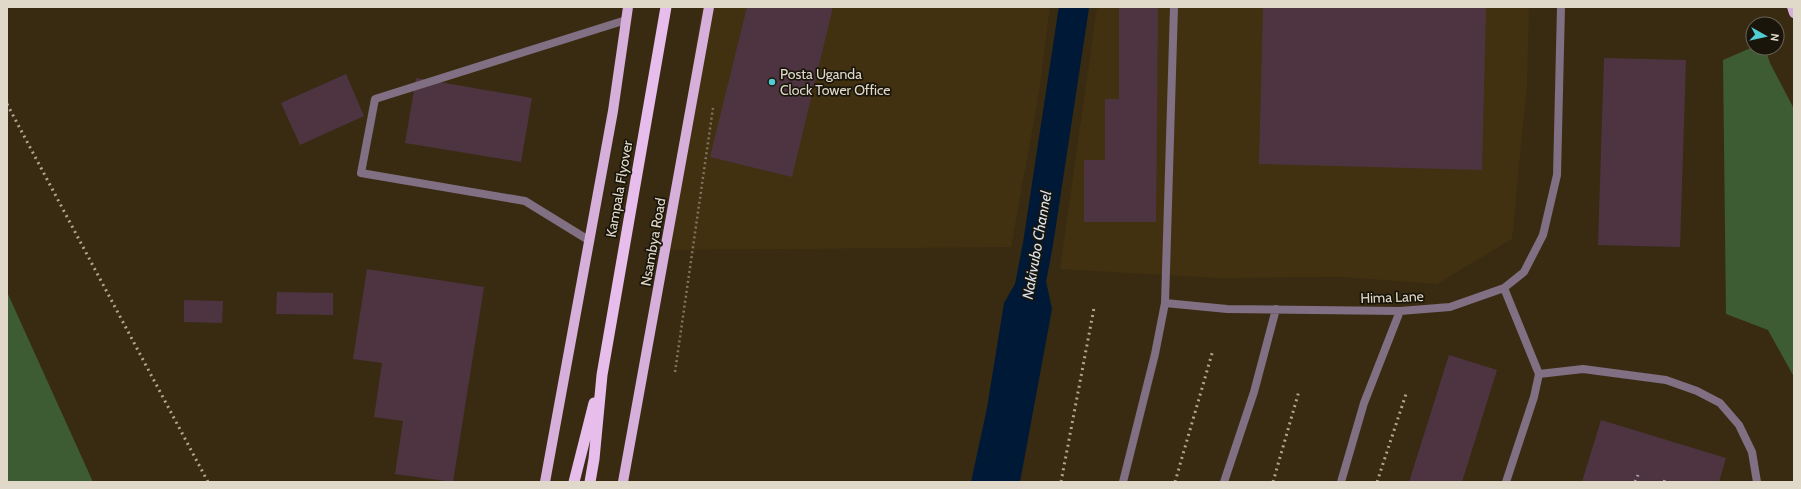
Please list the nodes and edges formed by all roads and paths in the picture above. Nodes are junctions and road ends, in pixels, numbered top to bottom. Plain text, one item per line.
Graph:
1 (628, 7) edge
2 (666, 7) edge
3 (709, 7) edge
4 (1174, 7) edge
5 (1561, 7) edge
6 (1792, 7) edge
7 (1794, 12) edge
8 (626, 20) junction
9 (714, 100) dead end
10 (590, 241) junction
11 (1504, 288) junction
12 (1165, 303) junction
13 (1276, 309) junction
14 (1400, 311) junction
15 (675, 372) dead end
16 (1539, 374) junction
17 (602, 375) junction
18 (545, 482) edge
19 (574, 482) edge
20 (590, 482) edge
21 (623, 482) edge
22 (1123, 482) edge
23 (1224, 482) edge
24 (1341, 482) edge
25 (1506, 482) edge
26 (1757, 482) edge

1 - 8 main road
2 - 17 highway, Kampala Flyover
3 - 21 main road, Nsambya Road
4 - 12 lane
5 - 11 lane, Hima Lane
6 - 7 main road
8 - 10 main road
8 - 10 lane
9 - 15 path
10 - 18 main road
11 - 14 lane, Hima Lane
11 - 16 lane
12 - 13 lane, Hima Lane
12 - 22 lane
13 - 14 lane, Hima Lane
13 - 23 lane
14 - 24 lane
16 - 25 lane
16 - 26 lane
17 - 19 highway
17 - 20 highway

